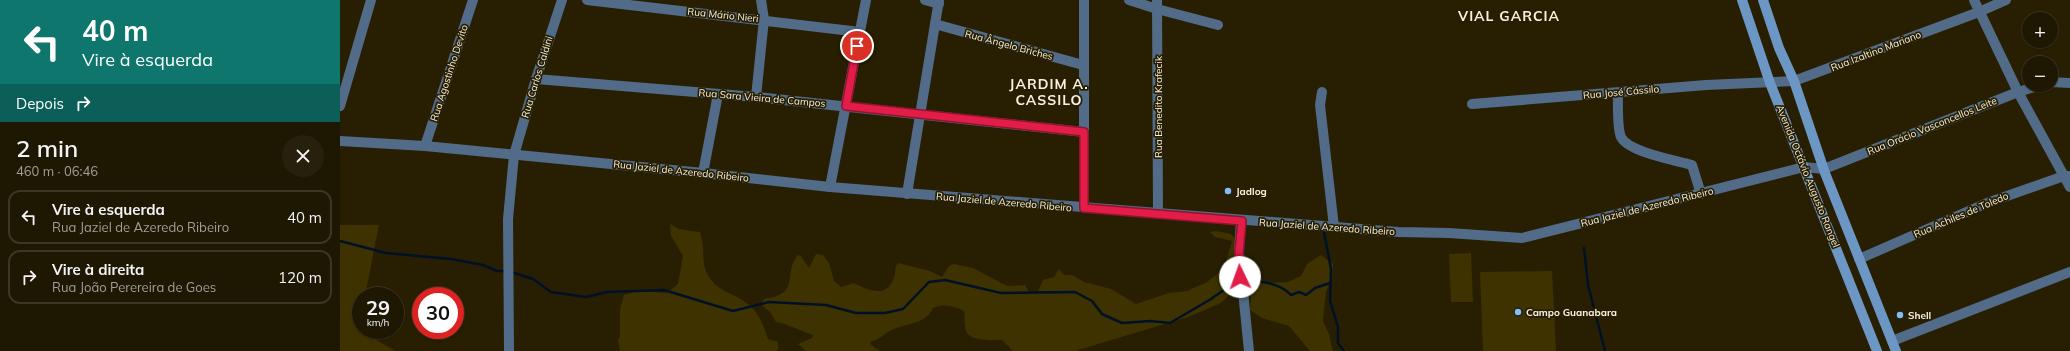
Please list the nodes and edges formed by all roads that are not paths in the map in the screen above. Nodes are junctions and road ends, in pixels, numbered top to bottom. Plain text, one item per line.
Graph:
1 (371, 0) edge
2 (473, 0) edge
3 (562, 0) edge
4 (587, 0) edge
5 (761, 0) edge
6 (866, 0) edge
7 (925, 0) edge
8 (1084, 0) edge
9 (1129, 0) edge
10 (1742, 0) edge
11 (1763, 0) edge
12 (1974, 0) edge
13 (2006, 0) edge
14 (939, 2) edge
15 (648, 3) edge
16 (1157, 5) edge
17 (1979, 12) junction
18 (764, 19) junction
19 (936, 24) junction
20 (1218, 25) dead end
21 (860, 32) junction
22 (1779, 48) junction
23 (1760, 49) junction
24 (1084, 65) junction
25 (536, 79) junction
26 (1794, 81) junction
27 (2058, 82) edge
28 (1770, 83) junction
29 (2070, 83) edge
30 (2022, 91) edge
31 (1322, 92) dead end
32 (2018, 92) junction
33 (1618, 93) junction
34 (718, 94) junction
35 (756, 96) junction
36 (1472, 104) dead end
37 (340, 106) edge
38 (846, 106) junction
39 (921, 114) junction
40 (1084, 132) junction
41 (340, 140) edge
42 (425, 146) junction
43 (514, 155) junction
44 (1804, 166) junction
45 (1824, 169) junction
46 (703, 173) junction
47 (2067, 176) edge
48 (830, 187) junction
49 (2070, 187) edge
50 (907, 194) junction
51 (1701, 194) junction
52 (1084, 208) junction
53 (1158, 214) junction
54 (1242, 221) junction
55 (1334, 227) junction
56 (1859, 259) junction
57 (2070, 272) edge
58 (1894, 346) edge
59 (509, 351) edge
60 (1249, 351) edge
61 (1877, 351) edge

1 - 37 street
2 - 42 street, Rua Agostinho Devito
3 - 25 street, Rua Carlos Caldini
4 - 15 street, Rua Mário Nieri
5 - 18 street
6 - 21 street
7 - 14 street
8 - 24 street
9 - 16 street
10 - 23 main road, Avenida Octávio Augusto Rangel
11 - 22 main road, Avenida Octávio Augusto Rangel
12 - 17 street
13 - 17 street, Rua Izaltino Mariano
14 - 19 street
15 - 18 street, Rua Mário Nieri
16 - 20 street
16 - 53 street, Rua Benedito Krafecik
17 - 26 street, Rua Izaltino Mariano
17 - 32 street
18 - 21 street, Rua Mário Nieri
18 - 35 street
19 - 24 street, Rua Ângelo Briches
19 - 39 street
21 - 38 street
22 - 23 main road
22 - 26 main road, Avenida Octávio Augusto Rangel
23 - 28 main road, Avenida Octávio Augusto Rangel
24 - 40 street
25 - 34 street, Rua Sara Vieira de Campos
25 - 43 street, Rua Carlos Caldini
26 - 28 street, Rua Izaltino Mariano
26 - 45 main road, Avenida Octávio Augusto Rangel
27 - 29 street
28 - 33 street, Rua José Cássilo
28 - 44 main road, Avenida Octávio Augusto Rangel
30 - 32 street, Rua Orácio Vasconcellos Leite
31 - 55 street
32 - 45 street, Rua Orácio Vasconcellos Leite
32 - 47 street
33 - 36 street, Rua José Cássilo
33 - 51 street
34 - 35 street, Rua Sara Vieira de Campos
34 - 46 street
35 - 38 street, Rua Sara Vieira de Campos
38 - 39 street, Rua Sara Vieira de Campos
38 - 48 street
39 - 40 street, Rua Sara Vieira de Campos
39 - 50 street
40 - 52 street
41 - 42 street, Rua Jaziel de Azeredo Ribeiro
42 - 43 street, Rua Jaziel de Azeredo Ribeiro
43 - 46 street, Rua Jaziel de Azeredo Ribeiro
43 - 59 street, Rua Carlos Caldini
44 - 45 street
44 - 51 street, Rua Jaziel de Azeredo Ribeiro
44 - 61 main road, Avenida Octávio Augusto Rangel
45 - 56 main road, Avenida Octávio Augusto Rangel
46 - 48 street, Rua Jaziel de Azeredo Ribeiro
47 - 49 street
47 - 56 street, Rua Achiles de Toledo
48 - 50 street, Rua Jaziel de Azeredo Ribeiro
50 - 52 street, Rua Jaziel de Azeredo Ribeiro
51 - 55 street, Rua Jaziel de Azeredo Ribeiro
52 - 53 street, Rua Jaziel de Azeredo Ribeiro
53 - 54 street, Rua Jaziel de Azeredo Ribeiro
54 - 55 street, Rua Jaziel de Azeredo Ribeiro
54 - 60 street
56 - 58 main road, Avenida Octávio Augusto Rangel
57 - 58 street

